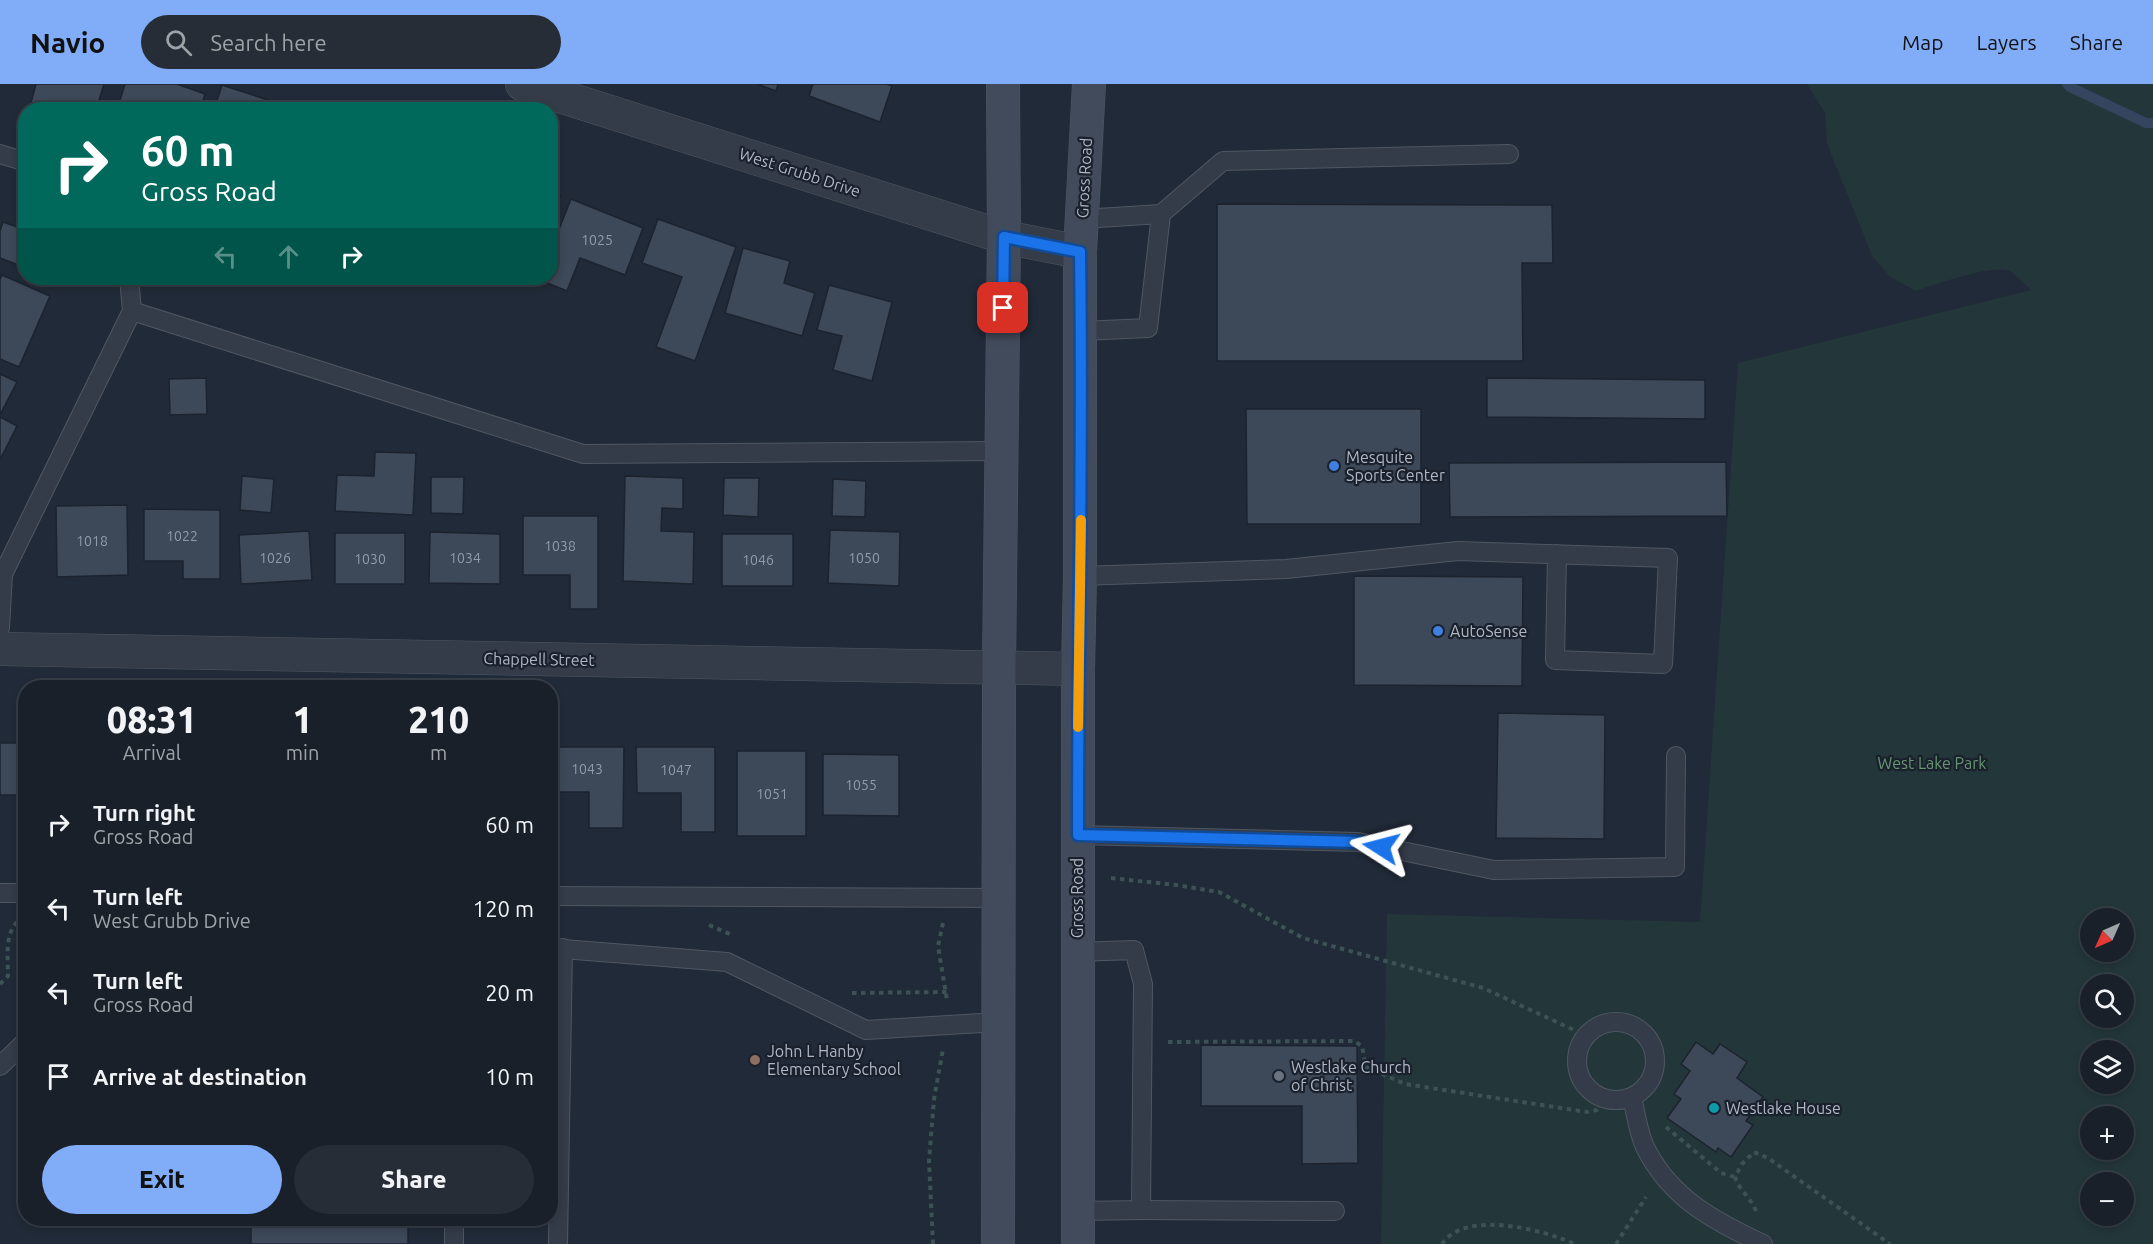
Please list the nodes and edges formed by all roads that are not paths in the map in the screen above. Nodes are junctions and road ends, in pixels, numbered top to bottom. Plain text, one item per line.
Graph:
1 (522, 84) edge
2 (1004, 84) edge
3 (1089, 84) edge
4 (0, 154) edge
5 (1509, 154) dead end
6 (18, 160) edge
7 (1161, 214) junction
8 (1082, 219) junction
9 (1004, 237) junction
10 (1080, 252) junction
11 (130, 285) edge
12 (132, 311) junction
13 (1081, 331) junction
14 (1001, 451) junction
15 (1557, 554) junction
16 (1080, 576) junction
17 (0, 628) edge
18 (0, 649) edge
19 (999, 667) junction
20 (1078, 669) junction
21 (1676, 756) dead end
22 (1078, 835) junction
23 (0, 893) edge
24 (18, 893) edge
25 (558, 896) edge
26 (999, 898) junction
27 (558, 948) edge
28 (1077, 952) junction
29 (998, 1022) junction
30 (18, 1049) edge
31 (0, 1066) edge
32 (1634, 1106) junction
33 (1141, 1210) junction
34 (1078, 1211) junction
35 (1335, 1211) dead end
36 (454, 1226) edge
37 (558, 1226) edge
38 (454, 1244) edge
39 (558, 1244) edge
40 (998, 1244) edge
41 (1078, 1244) edge
42 (1763, 1244) edge

1 - 9 street, West Grubb Drive
2 - 9 main road
3 - 8 main road, Gross Road
4 - 6 lane
5 - 7 lane
7 - 8 lane
7 - 13 lane
8 - 10 main road, Gross Road
9 - 10 street, West Grubb Drive
9 - 14 main road
10 - 13 main road, Gross Road
11 - 12 lane
12 - 14 lane
12 - 17 lane
13 - 16 main road, Gross Road
14 - 19 main road
15 - 15 lane
15 - 16 lane
16 - 20 main road, Gross Road
18 - 19 street, Chappell Street
19 - 20 street, Chappell Street
19 - 26 main road
20 - 22 main road, Gross Road
21 - 22 lane
22 - 28 main road, Gross Road
23 - 24 lane
25 - 26 lane
26 - 29 main road
27 - 29 lane
28 - 33 lane
28 - 34 main road, Gross Road
29 - 40 main road
30 - 31 lane
32 - 32 lane
32 - 42 lane
33 - 34 lane
33 - 35 lane
34 - 41 main road, Gross Road
36 - 38 lane
37 - 39 lane

